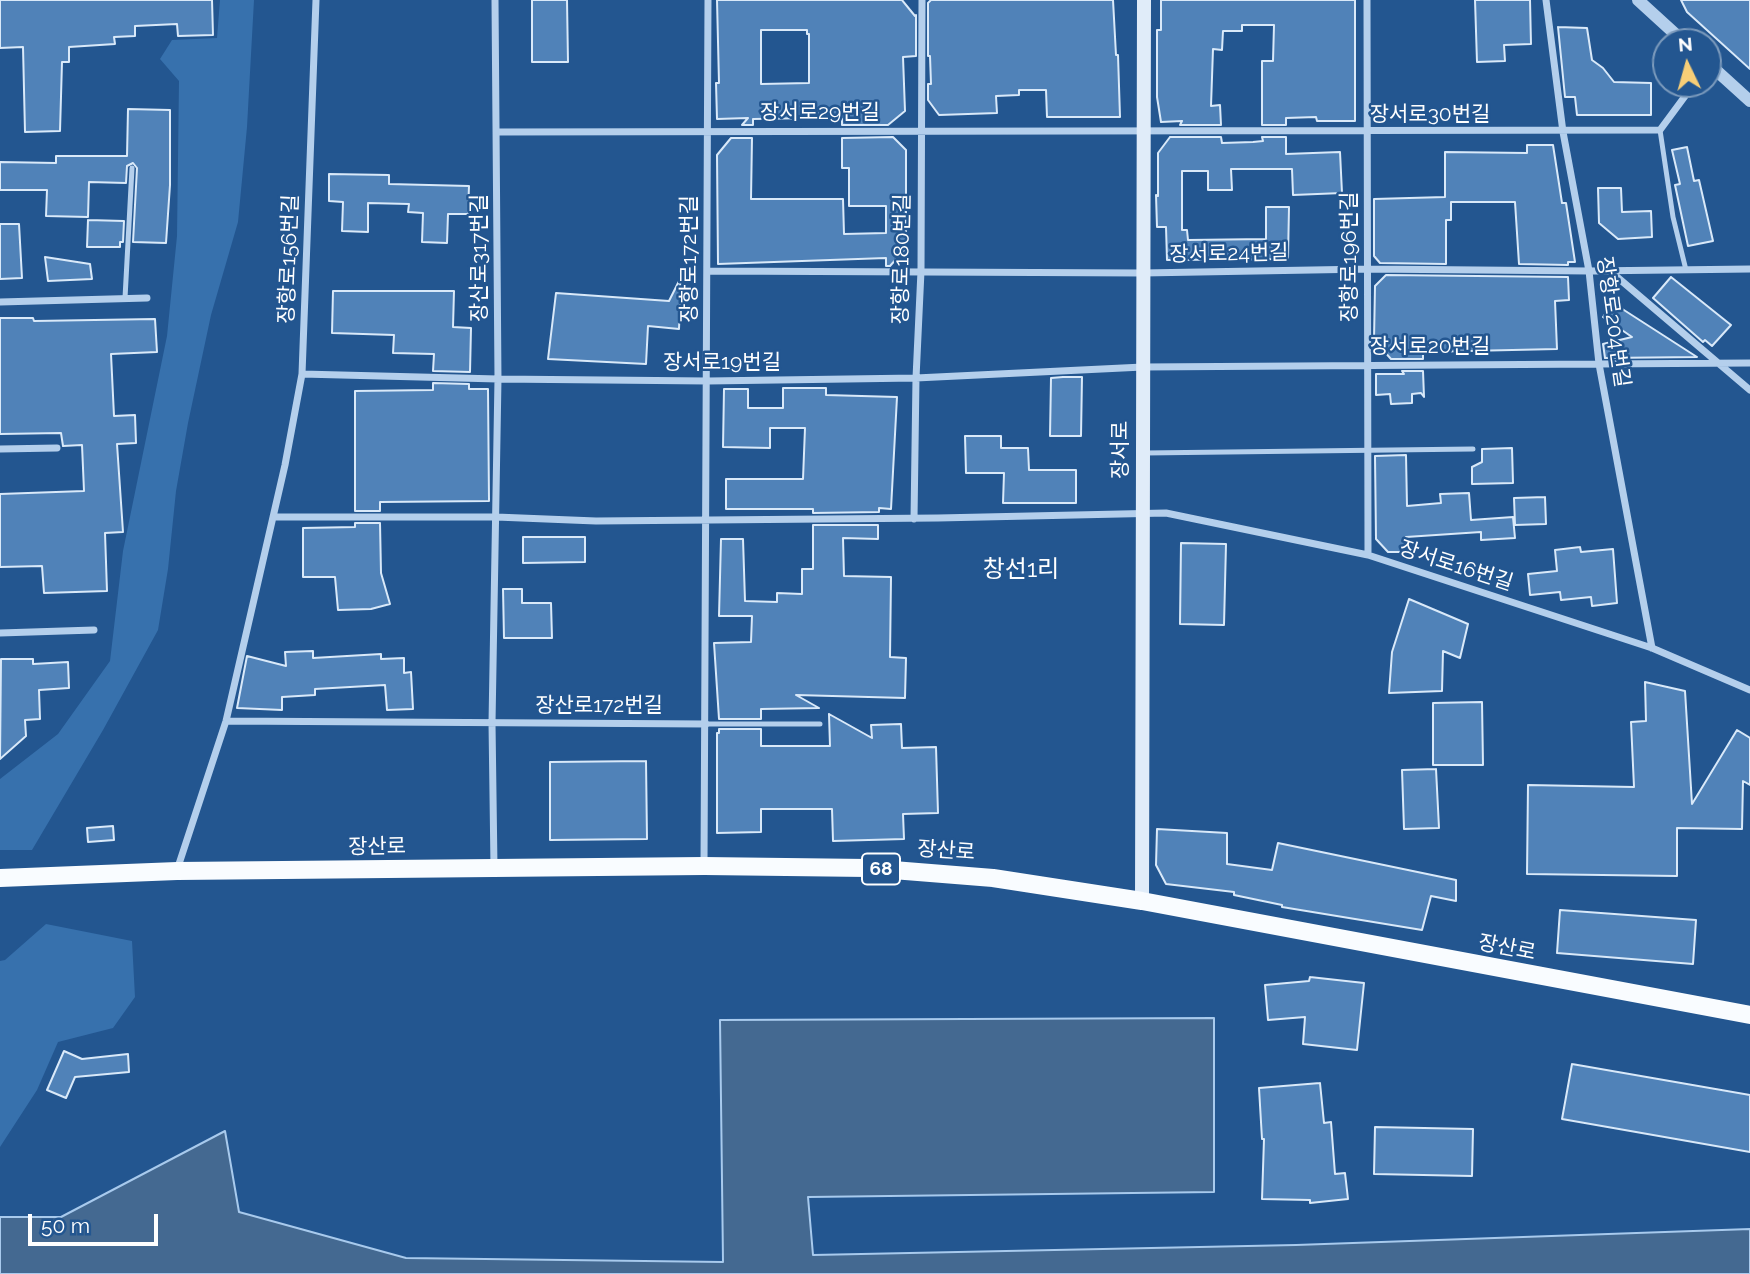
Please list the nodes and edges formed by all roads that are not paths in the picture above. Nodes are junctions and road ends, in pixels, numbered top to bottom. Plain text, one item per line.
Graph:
1 (316, 0) edge
2 (495, 0) edge
3 (708, 0) edge
4 (922, 0) edge
5 (1144, 0) edge
6 (1367, 0) edge
7 (1546, 0) edge
8 (1638, 0) edge
9 (1669, 28) edge
10 (1722, 76) edge
11 (1684, 98) edge
12 (1750, 101) edge
13 (922, 130) junction
14 (1660, 130) junction
15 (496, 132) junction
16 (709, 132) junction
17 (1143, 132) junction
18 (1367, 132) junction
19 (1563, 132) junction
20 (132, 168) dead end
21 (1368, 269) junction
22 (1750, 269) edge
23 (1686, 270) junction
24 (708, 271) junction
25 (921, 271) junction
26 (1589, 271) junction
27 (1610, 271) junction
28 (1143, 273) junction
29 (147, 298) dead end
30 (125, 299) junction
31 (0, 302) edge
32 (1718, 363) junction
33 (1750, 363) edge
34 (1367, 364) junction
35 (1599, 364) junction
36 (1143, 367) junction
37 (302, 374) junction
38 (498, 379) junction
39 (916, 379) junction
40 (708, 381) junction
41 (1750, 390) edge
42 (57, 447) dead end
43 (0, 449) edge
44 (1473, 449) dead end
45 (1367, 452) junction
46 (1142, 453) junction
47 (1142, 513) junction
48 (273, 517) junction
49 (496, 517) junction
50 (707, 518) junction
51 (914, 519) junction
52 (1368, 555) junction
53 (94, 630) dead end
54 (0, 633) edge
55 (1652, 648) junction
56 (1750, 690) edge
57 (226, 721) junction
58 (492, 723) junction
59 (705, 724) junction
60 (820, 724) dead end
61 (705, 866) junction
62 (494, 868) junction
63 (177, 871) junction
64 (0, 878) edge
65 (1142, 901) junction
66 (1750, 1015) edge

1 - 37 street, 장항로156번길
2 - 15 street, 장산로317번길
3 - 16 street, 장항로172번길
4 - 13 street, 장항로180번길
5 - 17 main road, 장서로
6 - 18 street, 장항로196번길
7 - 19 street, 장항로204번길
8 - 9 street
10 - 12 street
11 - 14 street
13 - 16 street, 장서로29번길
13 - 17 street, 장서로29번길
13 - 25 street, 장항로180번길
14 - 19 street, 장서로30번길
14 - 23 lane
15 - 16 street, 장서로29번길
15 - 38 street, 장산로317번길
16 - 24 street, 장항로172번길
17 - 18 street, 장서로30번길
17 - 28 main road, 장서로
18 - 19 street, 장서로30번길
18 - 21 street, 장항로196번길
19 - 26 street, 장항로204번길
20 - 30 lane
21 - 26 street, 장서로24번길
21 - 28 street, 장서로24번길
21 - 34 street, 장항로196번길
22 - 23 street, 장서로24번길
23 - 27 street, 장서로24번길
24 - 25 street, 장서로24번길
24 - 40 street, 장항로172번길
25 - 28 street, 장서로24번길
25 - 39 street, 장항로180번길
26 - 27 street, 장서로24번길
26 - 35 street, 장항로204번길
27 - 32 street
28 - 36 main road, 장서로
29 - 30 street
30 - 31 street
32 - 33 street, 장서로20번길
32 - 35 street, 장서로20번길
32 - 41 street
34 - 35 street, 장서로20번길
34 - 36 street, 장서로20번길
34 - 45 street, 장항로196번길
35 - 55 street, 장항로204번길
36 - 39 street, 장서로19번길
36 - 46 main road, 장서로
37 - 38 street, 장서로19번길
37 - 48 street, 장항로156번길
38 - 40 street, 장서로19번길
38 - 49 street, 장산로317번길
39 - 40 street, 장서로19번길
39 - 51 street, 장항로180번길
40 - 50 street, 장항로172번길
42 - 43 street
44 - 45 lane
45 - 46 lane
45 - 52 street, 장항로196번길
46 - 47 main road, 장서로
47 - 51 street, 장서로16번길
47 - 52 street, 장서로16번길
47 - 65 main road, 장서로
48 - 49 street
48 - 57 street, 장항로156번길
49 - 50 street
49 - 58 street, 장산로317번길
50 - 51 street, 장서로16번길
50 - 59 street, 장항로172번길
52 - 55 street, 장서로16번길
53 - 54 street
55 - 56 street, 장서로16번길
57 - 58 street
57 - 63 street, 장항로156번길
58 - 59 street, 장산로172번길
58 - 62 street, 장산로317번길
59 - 60 lane
59 - 61 street, 장항로172번길
61 - 62 main road, 장산로 / 68
61 - 65 main road, 장산로 / 68
62 - 63 main road, 장산로 / 68
63 - 64 main road, 장산로 / 68
65 - 66 main road, 장산로 / 68

